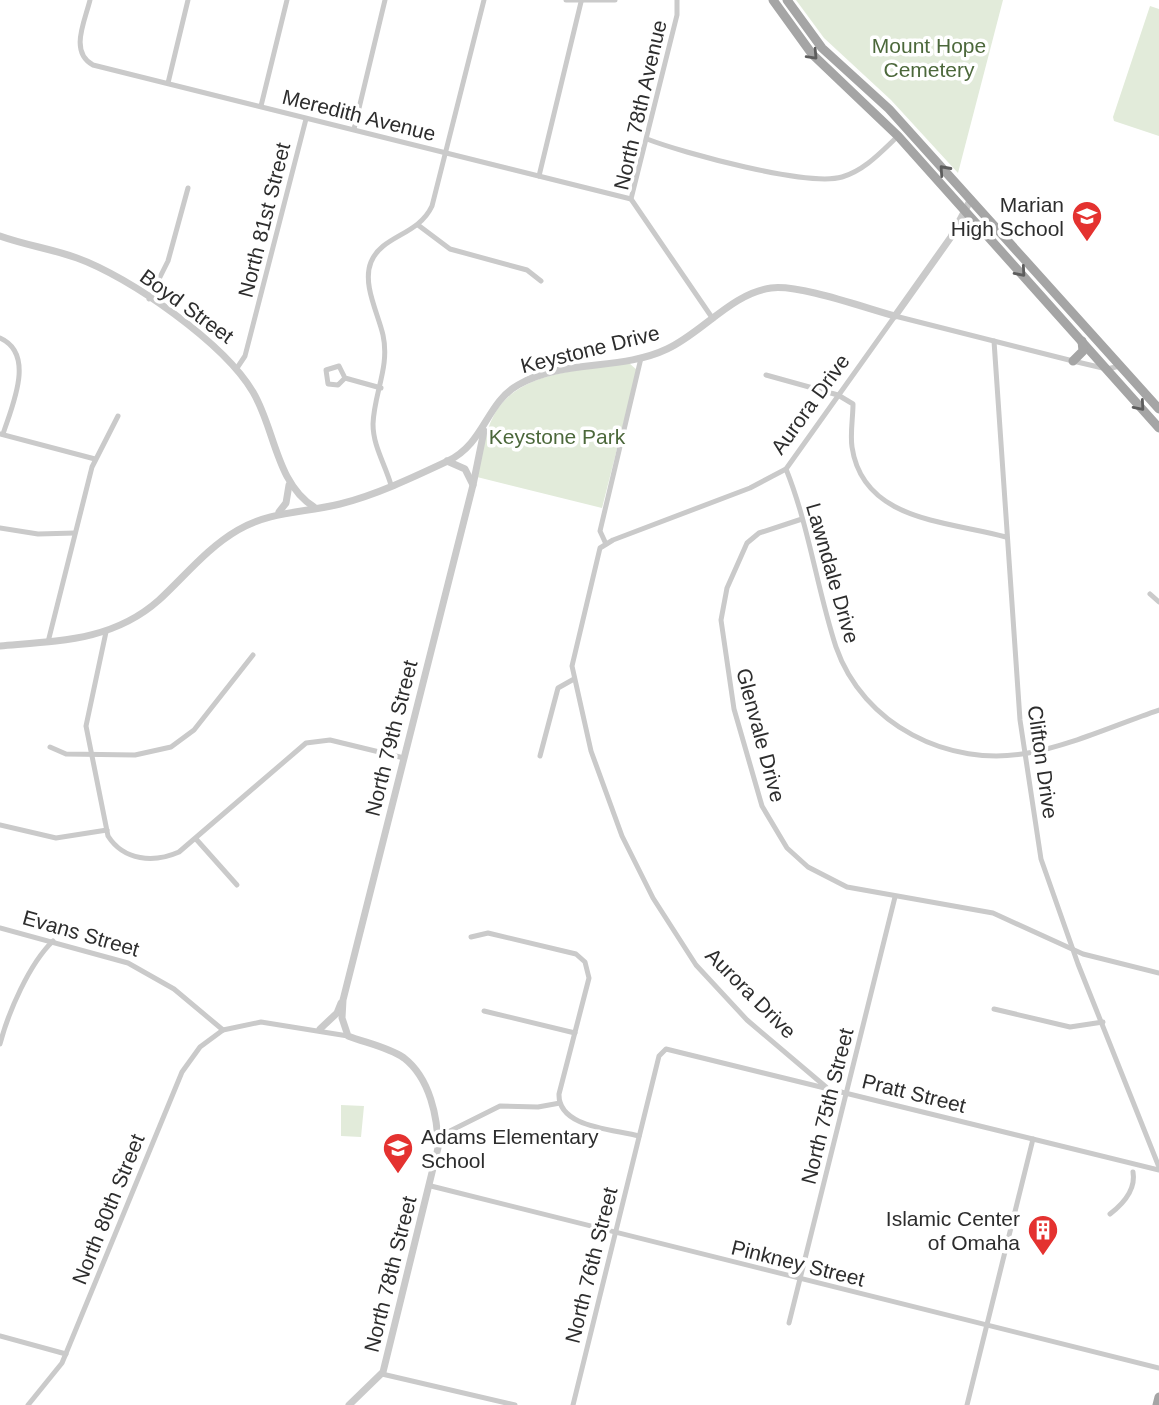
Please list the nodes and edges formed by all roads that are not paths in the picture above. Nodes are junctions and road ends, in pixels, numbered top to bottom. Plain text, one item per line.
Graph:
1 (90, 0) edge
2 (188, 0) edge
3 (287, 0) edge
4 (386, 0) edge
5 (484, 0) edge
6 (566, 0) edge
7 (615, 0) edge
8 (677, 0) edge
9 (773, 0) edge
10 (787, 0) edge
11 (581, 2) junction
12 (168, 83) junction
13 (261, 106) junction
14 (306, 119) junction
15 (354, 129) junction
16 (898, 136) junction
17 (647, 139) junction
18 (446, 153) junction
19 (539, 176) junction
20 (188, 188) dead end
21 (631, 199) junction
22 (971, 200) junction
23 (966, 211) junction
24 (418, 225) junction
25 (0, 236) edge
26 (541, 281) dead end
27 (149, 299) junction
28 (895, 316) junction
29 (713, 319) junction
30 (0, 338) edge
31 (994, 341) junction
32 (1082, 341) junction
33 (641, 358) junction
34 (1073, 361) junction
35 (1121, 366) junction
36 (237, 368) junction
37 (1107, 369) junction
38 (766, 375) dead end
39 (345, 378) dead end
40 (381, 388) junction
41 (838, 395) junction
42 (1159, 409) edge
43 (118, 416) dead end
44 (485, 427) junction
45 (1159, 428) edge
46 (1, 434) edge
47 (95, 459) junction
48 (447, 461) junction
49 (786, 469) junction
50 (289, 484) junction
51 (391, 485) junction
52 (473, 485) junction
53 (315, 507) junction
54 (279, 513) junction
55 (802, 519) junction
56 (0, 528) edge
57 (75, 533) junction
58 (1006, 537) junction
59 (606, 544) junction
60 (1150, 594) dead end
61 (1159, 602) edge
62 (106, 632) junction
63 (48, 642) junction
64 (0, 646) edge
65 (253, 655) dead end
66 (574, 679) junction
67 (1159, 710) edge
68 (50, 747) dead end
69 (90, 754) junction
70 (1023, 754) junction
71 (540, 756) dead end
72 (404, 758) junction
73 (0, 825) edge
74 (107, 830) junction
75 (195, 839) junction
76 (237, 885) dead end
77 (895, 897) junction
78 (0, 928) edge
79 (471, 937) dead end
80 (53, 941) junction
81 (1072, 948) junction
82 (1159, 973) edge
83 (343, 1000) junction
84 (994, 1009) dead end
85 (484, 1011) dead end
86 (1103, 1022) junction
87 (320, 1029) junction
88 (223, 1030) junction
89 (575, 1033) junction
90 (348, 1036) junction
91 (0, 1044) edge
92 (662, 1052) joint
93 (826, 1087) junction
94 (847, 1092) junction
95 (560, 1102) junction
96 (639, 1136) junction
97 (438, 1137) junction
98 (1033, 1139) junction
99 (1136, 1164) junction
100 (1159, 1168) edge
101 (431, 1186) junction
102 (1110, 1214) dead end
103 (615, 1233) junction
104 (800, 1280) junction
105 (789, 1323) dead end
106 (986, 1325) junction
107 (0, 1336) edge
108 (66, 1354) junction
109 (1159, 1368) edge
110 (382, 1374) junction
111 (1159, 1397) edge
112 (28, 1405) edge
113 (349, 1405) edge
114 (515, 1405) edge
115 (573, 1405) edge
116 (967, 1405) edge
117 (1157, 1405) edge

1 - 12 street, Meredith Avenue
2 - 12 street
3 - 13 street
4 - 15 street
5 - 18 street
6 - 11 street
7 - 11 street
8 - 17 street, North 78th Avenue
9 -> 16 main road
22 -> 10 main road
11 - 19 street
12 - 13 street, Meredith Avenue
13 - 14 street, Meredith Avenue
14 - 15 street, Meredith Avenue
14 - 36 street, North 81st Street
15 - 18 street, Meredith Avenue
16 - 17 street
16 - 23 main road
17 - 21 street, North 78th Avenue
18 - 19 street, Meredith Avenue
18 - 24 street
19 - 21 street, Meredith Avenue
20 - 27 street
21 - 29 street, North 78th Avenue
22 - 23 street, Aurora Drive
22 - 35 main road
23 - 28 street, Aurora Drive
23 -> 32 main road
24 - 26 street
24 - 40 street
25 - 27 street, Boyd Street
27 - 36 street, Boyd Street
28 - 29 street, Keystone Drive
28 - 31 street, Keystone Drive
28 - 41 street, Aurora Drive
29 - 33 street, Keystone Drive
30 - 46 street
31 - 34 street, Keystone Drive
31 - 58 street, Clifton Drive
32 - 34 main road
32 - 37 main road
33 - 44 street, Keystone Drive
33 - 59 street
34 - 37 street, Keystone Drive
35 - 37 street, Keystone Drive
35 - 42 main road
36 - 50 street, Boyd Street
37 -> 45 main road
38 - 41 street
39 - 40 street
40 - 51 street
41 - 49 street, Aurora Drive
41 - 58 street
43 - 47 street
44 - 48 street, Keystone Drive
44 - 52 street, North 79th Street
46 - 47 street
47 - 57 street
48 - 51 street, Keystone Drive
48 - 52 street
49 - 55 street, Lawndale Drive
49 - 59 street, Aurora Drive
50 - 53 street, Boyd Street
50 - 54 street
51 - 53 street, Keystone Drive
52 - 72 street, North 79th Street
53 - 54 street, Keystone Drive
54 - 62 street, Keystone Drive
55 - 70 street, Lawndale Drive
55 - 77 street, Glenvale Drive
56 - 57 street
57 - 63 street
58 - 70 street, Clifton Drive
59 - 66 street
60 - 61 street
62 - 63 street, Keystone Drive
62 - 69 street
63 - 64 street, Keystone Drive
65 - 69 street
66 - 71 street
66 - 93 street, Aurora Drive
67 - 70 street, Lawndale Drive
68 - 69 street
69 - 74 street
70 - 81 street, Clifton Drive
72 - 75 street
72 - 83 street, North 79th Street
73 - 74 street
74 - 75 street
75 - 76 street
77 - 81 street, Glenvale Drive
77 - 94 street, North 75th Street
78 - 80 street, Evans Street
79 - 89 street
80 - 88 street, Evans Street
80 - 91 street
81 - 82 street, Glenvale Drive
81 - 86 street, Clifton Drive
83 - 87 street, North 79th Street
83 - 90 street, North 79th Street
84 - 86 street
85 - 89 street
86 - 100 street, Clifton Drive
87 - 88 street
87 - 90 street
88 - 108 street, North 80th Street
89 - 95 street
90 - 97 street
92 - 93 street, Pratt Street
92 - 96 street, North 76th Street
93 - 94 street, Pratt Street
94 - 98 street, Pratt Street
94 - 104 street, North 75th Street
95 - 96 street
95 - 97 street
96 - 103 street, North 76th Street
97 - 101 street, North 78th Street
98 - 99 street, Pratt Street
98 - 106 street
99 - 100 street, Pratt Street
99 - 102 street
101 - 103 street, Pinkney Street
101 - 110 street, North 78th Street
103 - 104 street, Pinkney Street
103 - 115 street, North 76th Street
104 - 105 street, North 75th Street
104 - 106 street, Pinkney Street
106 - 109 street, Pinkney Street
106 - 116 street
107 - 108 street
108 - 112 street, North 80th Street
110 - 113 street, North 78th Street
110 - 114 street
111 - 117 main road

